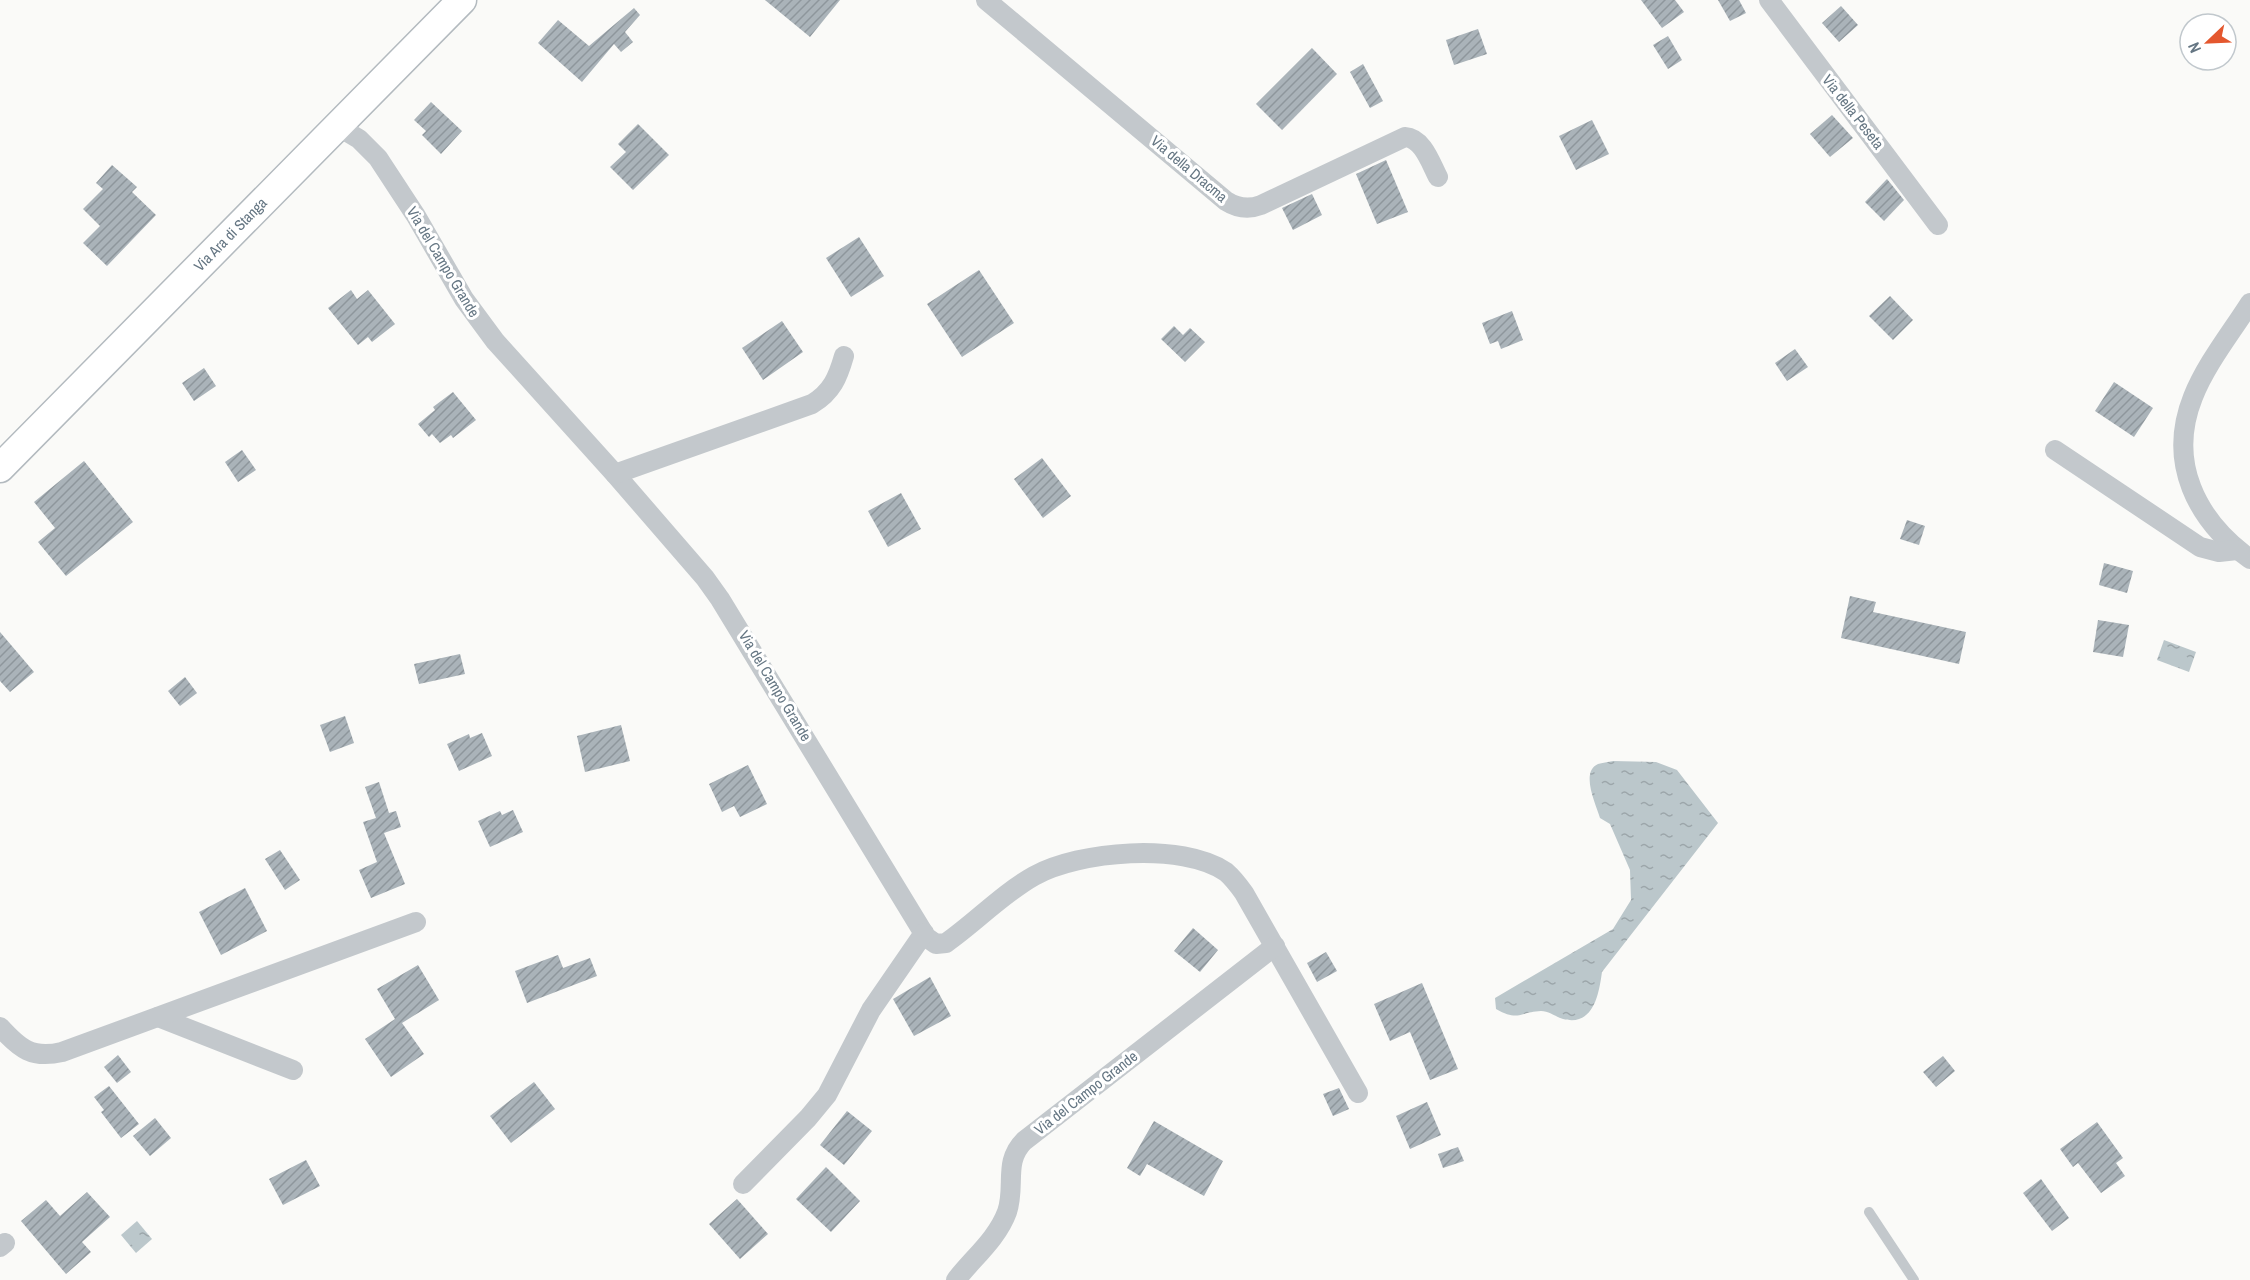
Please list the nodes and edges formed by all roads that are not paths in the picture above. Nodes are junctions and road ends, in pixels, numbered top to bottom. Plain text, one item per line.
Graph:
1 (462, 0) edge
2 (986, 0) edge
3 (1769, 0) edge
4 (339, 127) junction
5 (1438, 177) dead end
6 (1938, 225) dead end
7 (2250, 303) edge
8 (844, 356) dead end
9 (2055, 450) dead end
10 (0, 468) edge
11 (615, 474) junction
12 (2244, 555) edge
13 (416, 922) dead end
14 (924, 933) junction
15 (1275, 946) junction
16 (158, 1017) junction
17 (0, 1027) edge
18 (293, 1070) dead end
19 (1358, 1093) dead end
20 (744, 1184) dead end
21 (1869, 1212) dead end
22 (956, 1280) edge
23 (1914, 1280) edge

1 - 4 street, Via Ara di Stanga
2 - 5 street, Via della Dracma
3 - 6 street, Via della Peseta
4 - 10 street, Via Ara di Stanga
4 - 11 street, Via del Campo Grande
7 - 12 street
8 - 11 street
9 - 12 street
11 - 14 street, Via del Campo Grande
13 - 16 street
14 - 15 street
14 - 20 street
15 - 19 street
15 - 22 street, Via del Campo Grande
16 - 17 street
16 - 18 street
21 - 23 lane

